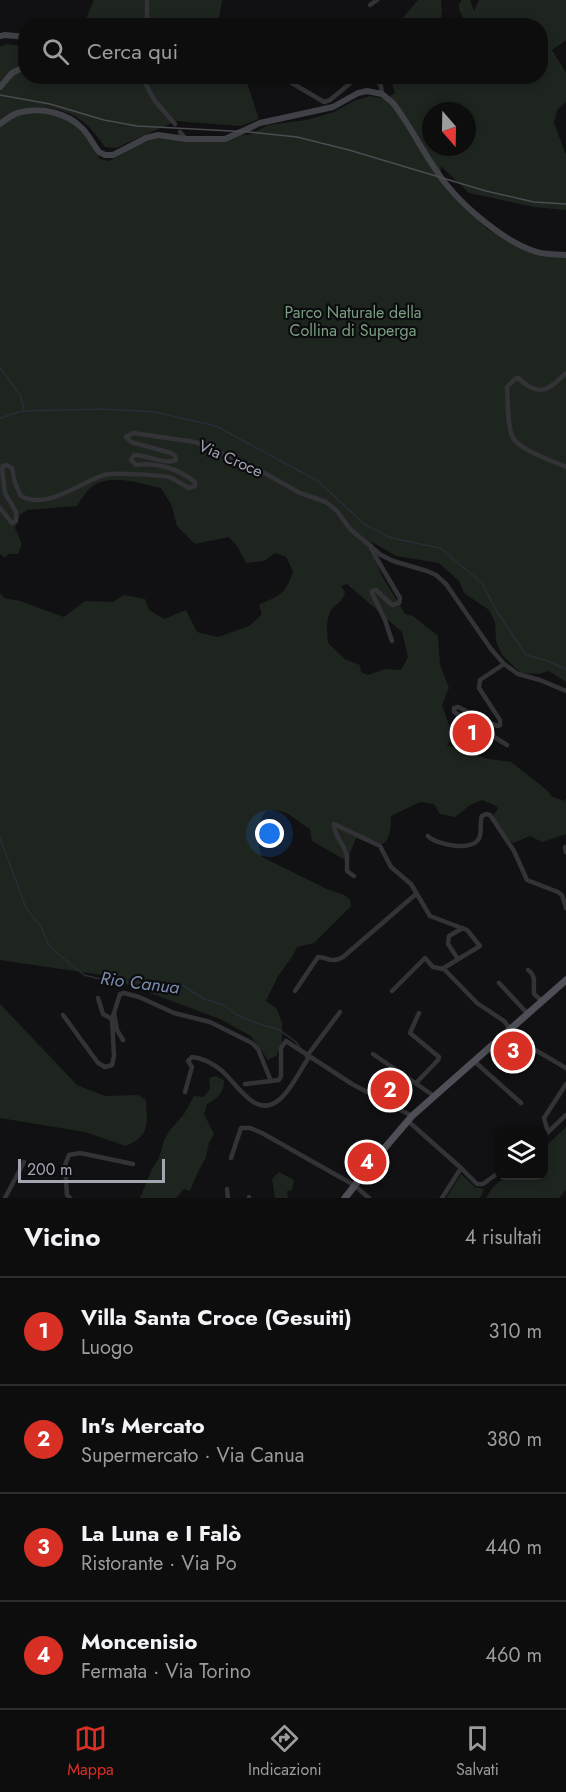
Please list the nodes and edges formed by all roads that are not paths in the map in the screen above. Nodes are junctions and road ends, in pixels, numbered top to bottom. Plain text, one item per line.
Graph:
1 (147, 0) edge
2 (376, 0) edge
3 (370, 5) dead end
4 (147, 18) edge
5 (0, 36) edge
6 (18, 37) edge
7 (18, 70) edge
8 (145, 84) edge
9 (294, 84) edge
10 (349, 84) edge
11 (379, 84) edge
12 (0, 87) edge
13 (382, 94) junction
14 (0, 124) edge
15 (175, 124) dead end
16 (180, 132) dead end
17 (186, 139) junction
18 (566, 255) edge
19 (566, 373) edge
20 (566, 467) edge
21 (0, 508) edge
22 (371, 546) junction
23 (392, 641) dead end
24 (504, 664) junction
25 (566, 690) edge
26 (507, 745) dead end
27 (428, 836) dead end
28 (354, 876) dead end
29 (416, 894) junction
30 (566, 908) edge
31 (463, 928) junction
32 (459, 959) junction
33 (442, 969) junction
34 (528, 970) dead end
35 (566, 980) edge
36 (500, 983) dead end
37 (295, 991) dead end
38 (392, 991) dead end
39 (98, 998) dead end
40 (542, 1001) junction
41 (340, 1012) dead end
42 (419, 1013) dead end
43 (528, 1014) junction
44 (63, 1015) dead end
45 (113, 1016) junction
46 (510, 1029) junction
47 (123, 1040) dead end
48 (373, 1054) dead end
49 (308, 1056) junction
50 (474, 1061) junction
51 (566, 1068) edge
52 (271, 1081) junction
53 (416, 1083) junction
54 (245, 1084) dead end
55 (566, 1084) edge
56 (185, 1092) dead end
57 (561, 1092) junction
58 (434, 1096) junction
59 (566, 1097) edge
60 (520, 1103) dead end
61 (566, 1115) edge
62 (410, 1118) junction
63 (545, 1126) edge
64 (548, 1132) edge
65 (231, 1158) dead end
66 (24, 1162) dead end
67 (133, 1164) dead end
68 (460, 1168) junction
69 (494, 1176) edge
70 (354, 1185) junction
71 (227, 1189) dead end
72 (367, 1197) edge
73 (5, 1198) edge
74 (70, 1198) edge
75 (228, 1198) edge
76 (345, 1198) edge
77 (442, 1198) edge

1 - 4 street
2 - 3 street
5 - 6 street
7 - 12 street
8 - 15 street
9 - 10 street
11 - 13 street
13 - 17 street
13 - 18 street
14 - 17 street
16 - 17 street
19 - 20 street
21 - 22 street, Via Croce
22 - 23 street
22 - 24 street, Via Croce
24 - 25 street, Via Croce
24 - 26 street
27 - 30 street
28 - 29 street
29 - 31 street
29 - 37 street
31 - 32 street
31 - 32 street
32 - 33 street
33 - 38 street
33 - 46 street
34 - 40 street
35 - 40 main road
36 - 43 street
39 - 45 street
40 - 43 main road
41 - 49 street
42 - 53 street
43 - 46 main road
44 - 45 street
45 - 47 street
45 - 52 street
46 - 50 main road
46 - 51 street
48 - 53 street
49 - 52 street
49 - 56 street
49 - 62 street
50 - 58 main road
50 - 60 street
52 - 54 street
53 - 58 street
55 - 57 street
57 - 59 street
57 - 63 street
58 - 62 main road
61 - 64 street
62 - 68 street
62 - 70 main road
65 - 70 street
66 - 73 street
67 - 74 street
68 - 69 street
68 - 77 street
70 - 72 street
70 - 76 main road
71 - 75 street

